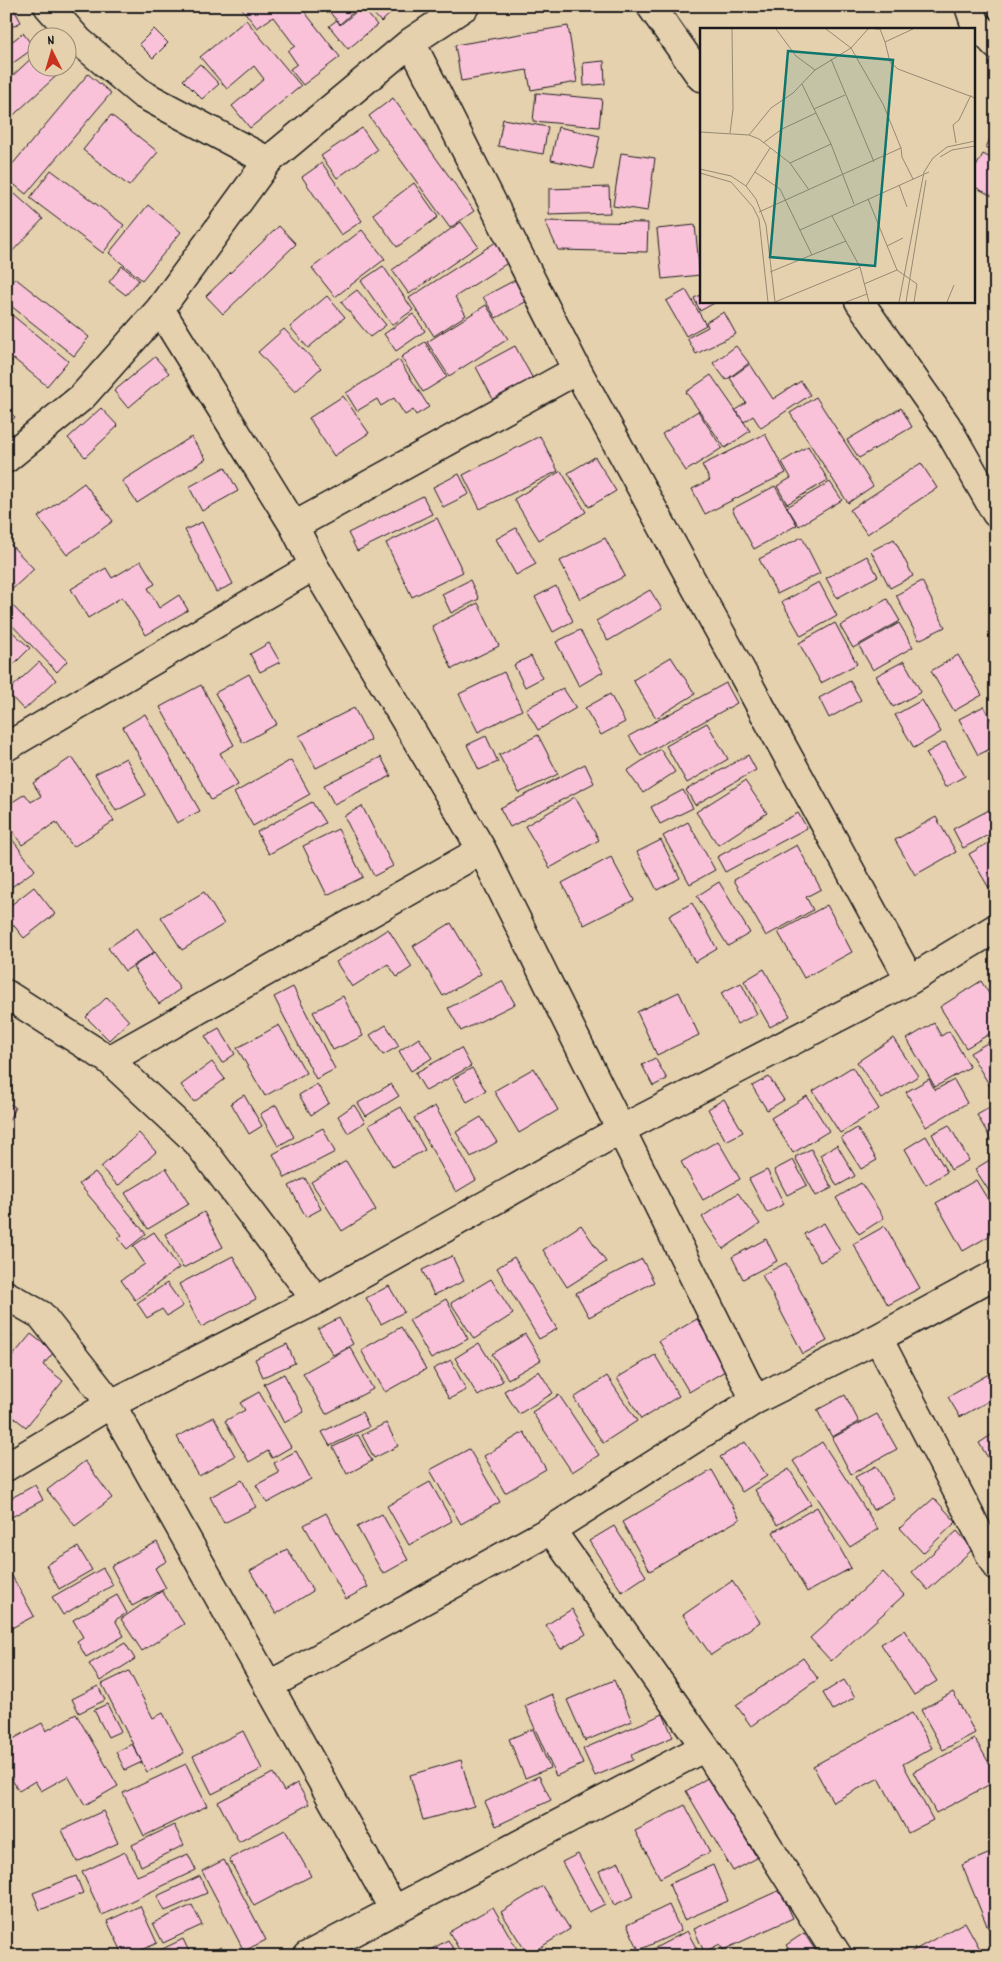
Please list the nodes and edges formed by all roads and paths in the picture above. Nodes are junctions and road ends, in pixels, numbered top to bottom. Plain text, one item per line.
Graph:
1 (48, 6) edge
2 (465, 6) edge
3 (651, 6) edge
4 (968, 6) edge
5 (411, 42) junction
6 (996, 45) edge
7 (700, 76) edge
8 (268, 161) junction
9 (860, 302) edge
10 (160, 309) junction
11 (577, 370) junction
12 (6, 459) edge
13 (996, 513) edge
14 (294, 526) junction
15 (314, 566) junction
16 (6, 747) edge
17 (482, 850) junction
18 (996, 928) edge
19 (910, 980) junction
20 (6, 994) edge
21 (109, 1060) junction
22 (620, 1130) junction
23 (996, 1274) edge
24 (6, 1295) edge
25 (316, 1300) junction
26 (878, 1338) junction
27 (755, 1400) junction
28 (111, 1404) junction
29 (6, 1467) edge
30 (551, 1530) junction
31 (996, 1566) edge
32 (268, 1686) junction
33 (705, 1747) junction
34 (394, 1910) junction
35 (307, 1956) edge
36 (838, 1956) edge

1 - 8 street
2 - 5 street
3 - 7 street
4 - 6 street
5 - 8 street
5 - 11 street
8 - 10 street
9 - 13 street
10 - 12 street
10 - 14 street
11 - 14 street
11 - 19 street
14 - 15 street
15 - 16 street
15 - 17 street
17 - 21 street
17 - 22 street
18 - 19 street
19 - 22 street
20 - 21 street
21 - 25 street
22 - 25 street
22 - 27 street
23 - 26 street
24 - 28 street
25 - 28 street
26 - 27 street
26 - 31 street
27 - 30 street
28 - 29 street
28 - 32 street
30 - 32 street
30 - 33 street
32 - 34 street
33 - 34 street
33 - 36 street
34 - 35 street

